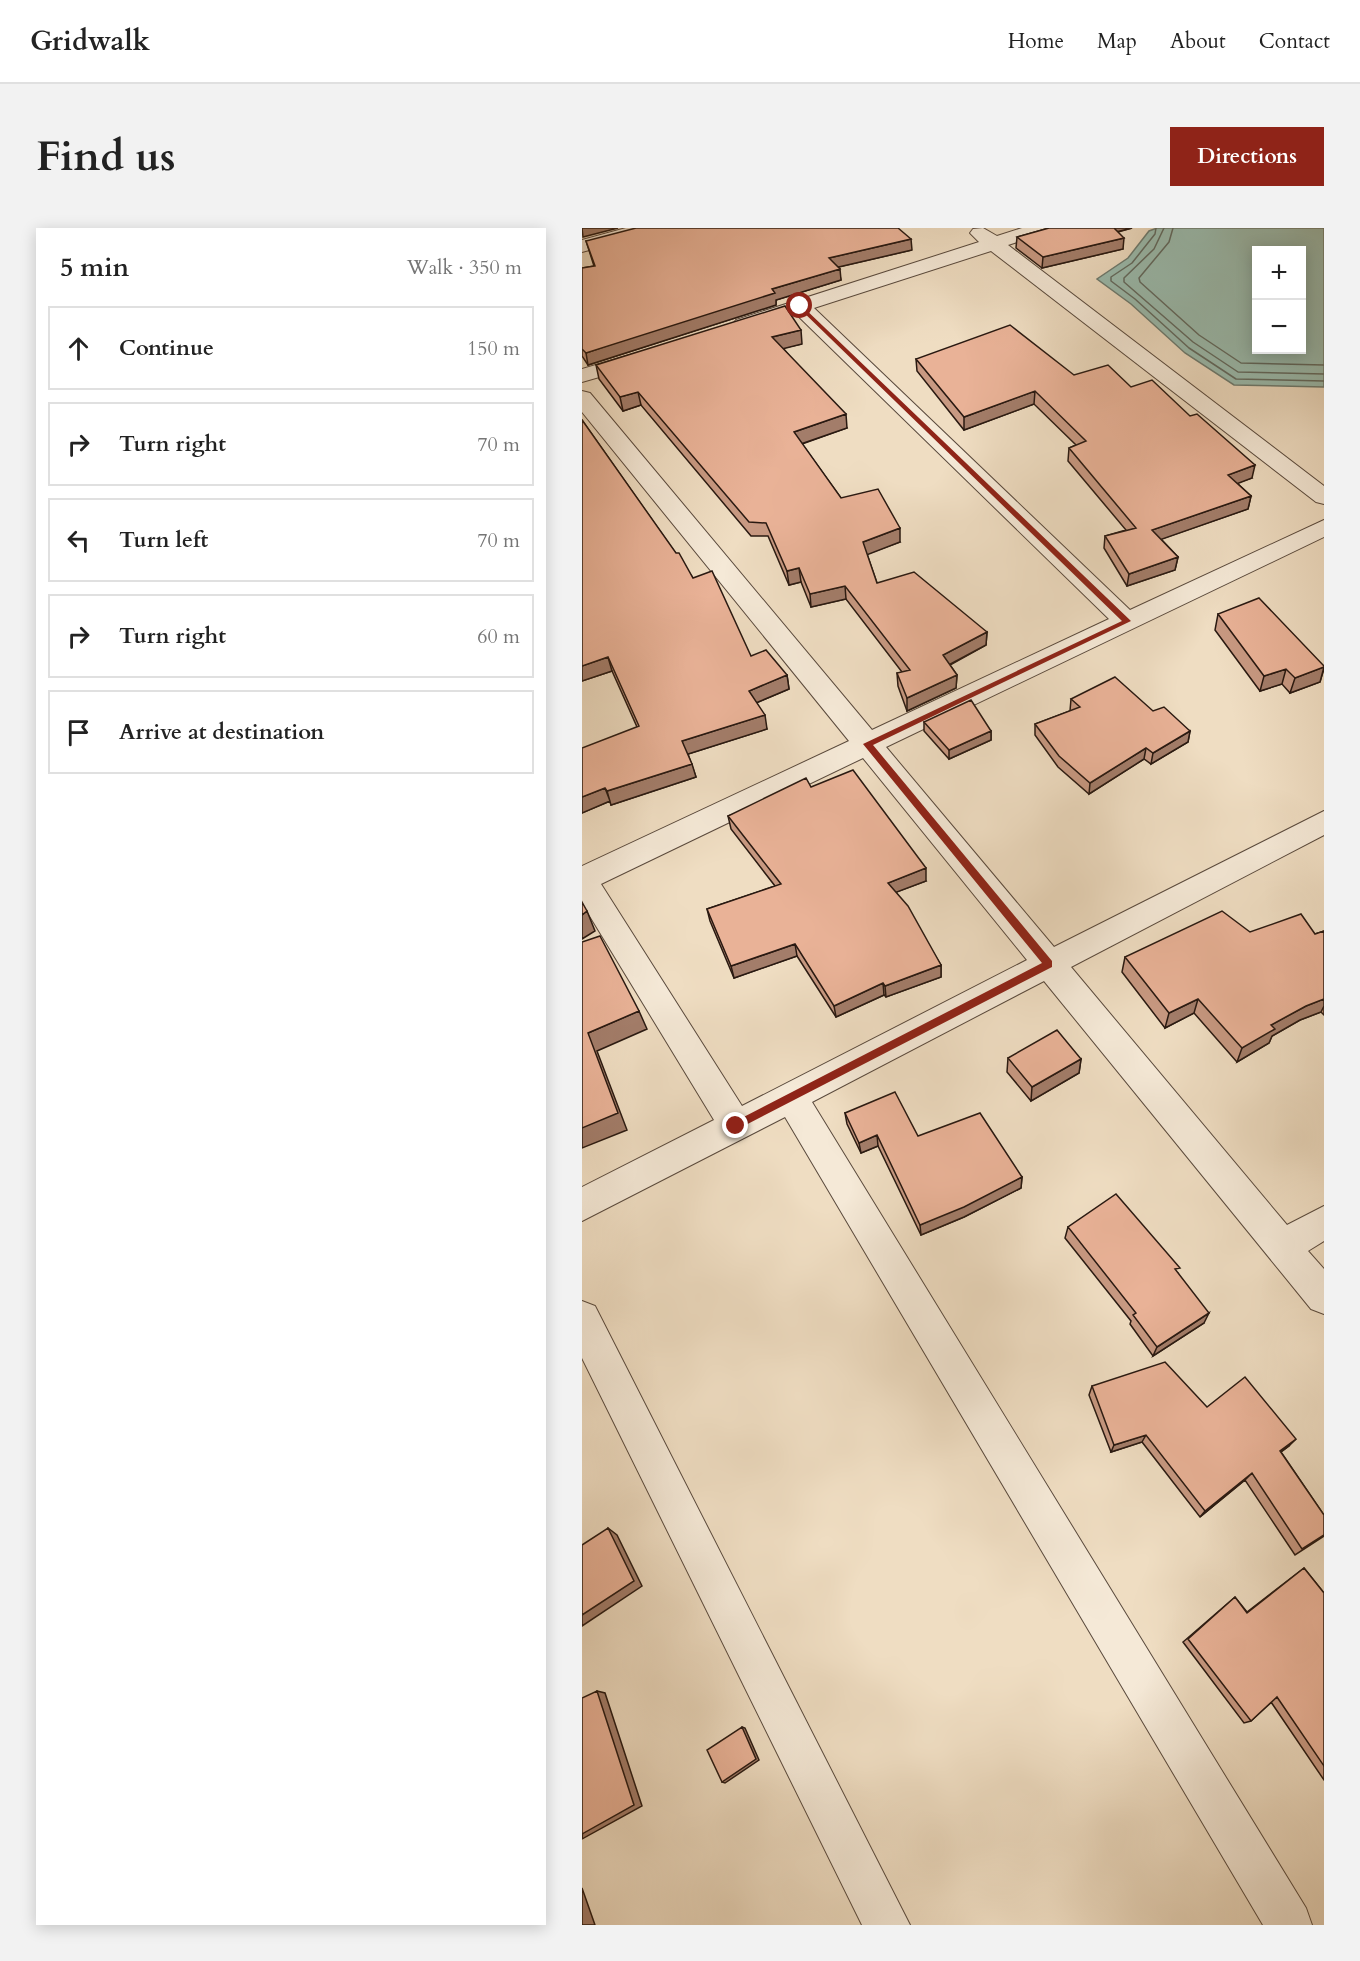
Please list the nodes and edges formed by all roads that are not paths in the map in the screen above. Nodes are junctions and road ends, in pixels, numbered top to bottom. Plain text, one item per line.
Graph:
1 (648, 228) edge
2 (974, 228) edge
3 (1042, 228) edge
4 (994, 243) junction
5 (582, 246) edge
6 (800, 306) junction
7 (723, 331) edge
8 (658, 352) edge
9 (582, 376) edge
10 (582, 398) edge
11 (1324, 497) edge
12 (1324, 528) edge
13 (1127, 621) junction
14 (867, 744) junction
15 (1324, 822) edge
16 (582, 879) edge
17 (1048, 964) junction
18 (791, 1097) junction
19 (736, 1126) junction
20 (582, 1205) edge
21 (1324, 1222) edge
22 (1282, 1247) junction
23 (1324, 1298) edge
24 (582, 1319) edge
25 (887, 1925) edge
26 (1289, 1925) edge

1 - 5 street
2 - 4 street
3 - 4 street
4 - 6 street
4 - 11 street
6 - 7 street
6 - 13 street
8 - 9 street
10 - 14 street
12 - 13 street
13 - 14 street
14 - 16 street
14 - 17 street
15 - 17 street
16 - 19 street
17 - 18 street
17 - 22 street
18 - 19 street
18 - 26 street
19 - 20 street
21 - 22 street
22 - 23 street
24 - 25 street

